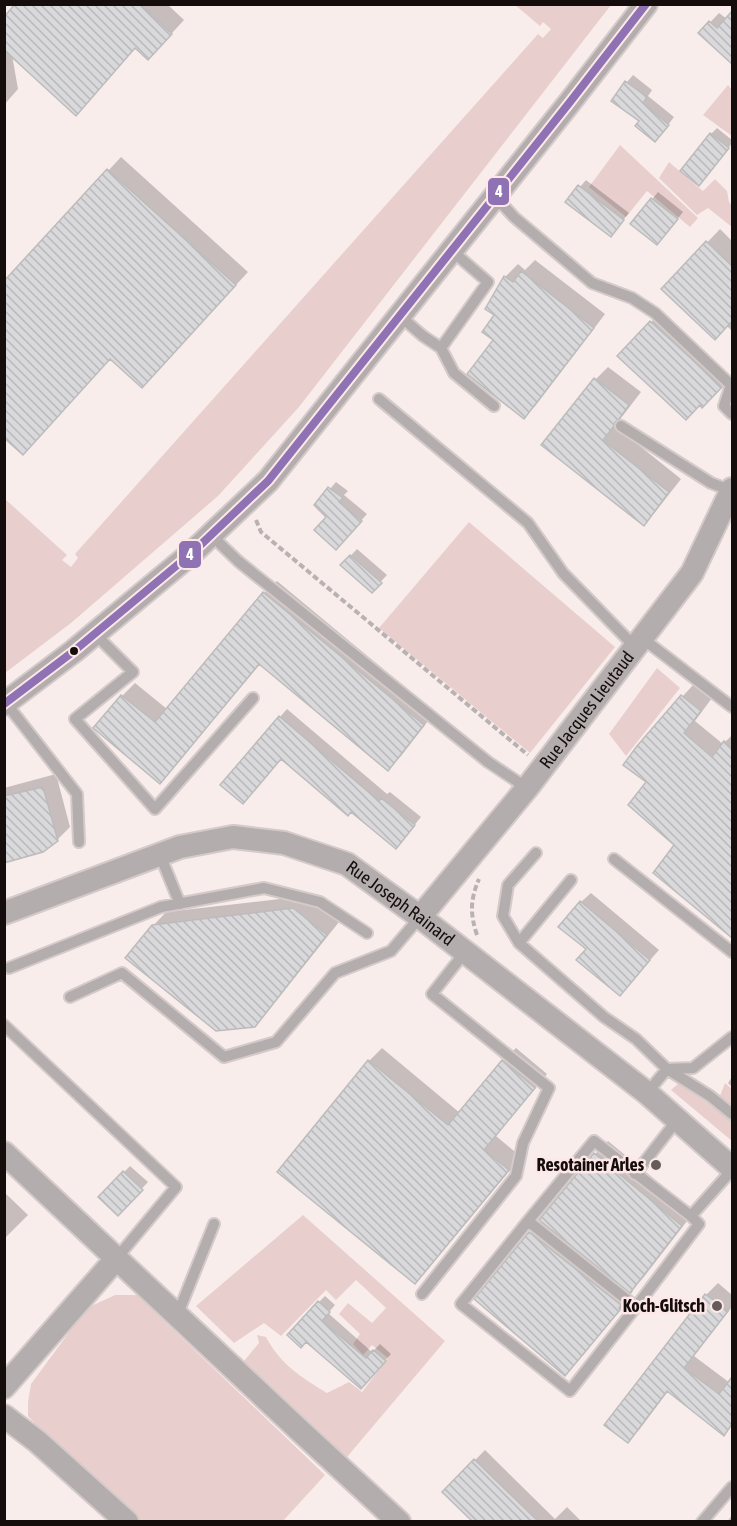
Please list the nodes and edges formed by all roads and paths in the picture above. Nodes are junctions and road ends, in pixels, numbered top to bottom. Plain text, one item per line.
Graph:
1 (646, 4) edge
2 (492, 198) junction
3 (451, 250) junction
4 (400, 316) junction
5 (441, 348) junction
6 (379, 399) dead end
7 (494, 406) dead end
8 (732, 414) edge
9 (621, 426) dead end
10 (732, 490) edge
11 (254, 513) dead end
12 (727, 516) edge
13 (211, 535) junction
14 (95, 634) junction
15 (639, 642) junction
16 (253, 698) dead end
17 (5, 703) edge
18 (732, 707) edge
19 (534, 759) dead end
20 (526, 788) junction
21 (79, 842) dead end
22 (536, 853) dead end
23 (160, 855) junction
24 (614, 859) dead end
25 (571, 880) dead end
26 (180, 904) junction
27 (4, 913) edge
28 (420, 917) junction
29 (367, 933) dead end
30 (519, 943) junction
31 (465, 952) junction
32 (732, 952) edge
33 (9, 968) dead end
34 (70, 997) dead end
35 (4, 1025) edge
36 (732, 1037) edge
37 (667, 1069) junction
38 (647, 1093) junction
39 (732, 1114) edge
40 (678, 1119) junction
41 (4, 1153) edge
42 (732, 1169) edge
43 (635, 1174) junction
44 (691, 1216) junction
45 (528, 1221) junction
46 (214, 1224) dead end
47 (116, 1259) junction
48 (422, 1294) dead end
49 (636, 1307) junction
50 (177, 1316) junction
51 (4, 1387) edge
52 (4, 1416) edge
53 (732, 1487) edge
54 (127, 1521) edge
55 (399, 1521) edge
56 (702, 1521) edge

1 - 2 street
2 - 3 street
2 - 8 lane
3 - 4 street
3 - 5 lane
4 - 5 lane
4 - 13 street
5 - 7 lane
6 - 15 lane
9 - 10 lane
10 - 12 street, Rue Jacques Lieutaud
11 - 19 path
12 - 15 street, Rue Jacques Lieutaud
13 - 14 street
13 - 20 lane
14 - 16 lane
14 - 17 street
15 - 18 lane
15 - 20 street, Rue Jacques Lieutaud
17 - 21 lane
20 - 28 street, Rue Jacques Lieutaud
22 - 30 lane
23 - 26 lane
23 - 27 street, Rue Joseph Rainard
23 - 28 street, Rue Joseph Rainard
24 - 32 lane
25 - 30 lane
26 - 29 lane
26 - 33 lane
28 - 31 street, Rue Joseph Rainard
28 - 34 lane
30 - 37 lane
31 - 38 street, Rue Joseph Rainard
31 - 48 lane
35 - 47 lane
36 - 37 lane
37 - 38 lane
37 - 39 lane
38 - 40 street, Rue Joseph Rainard
40 - 42 street, Rue Joseph Rainard
40 - 43 lane
41 - 47 street
42 - 44 lane
43 - 44 lane
43 - 45 lane
44 - 49 lane
45 - 49 lane
45 - 49 lane
46 - 50 lane
47 - 50 street
47 - 51 street
50 - 55 street
52 - 54 street
53 - 56 lane

